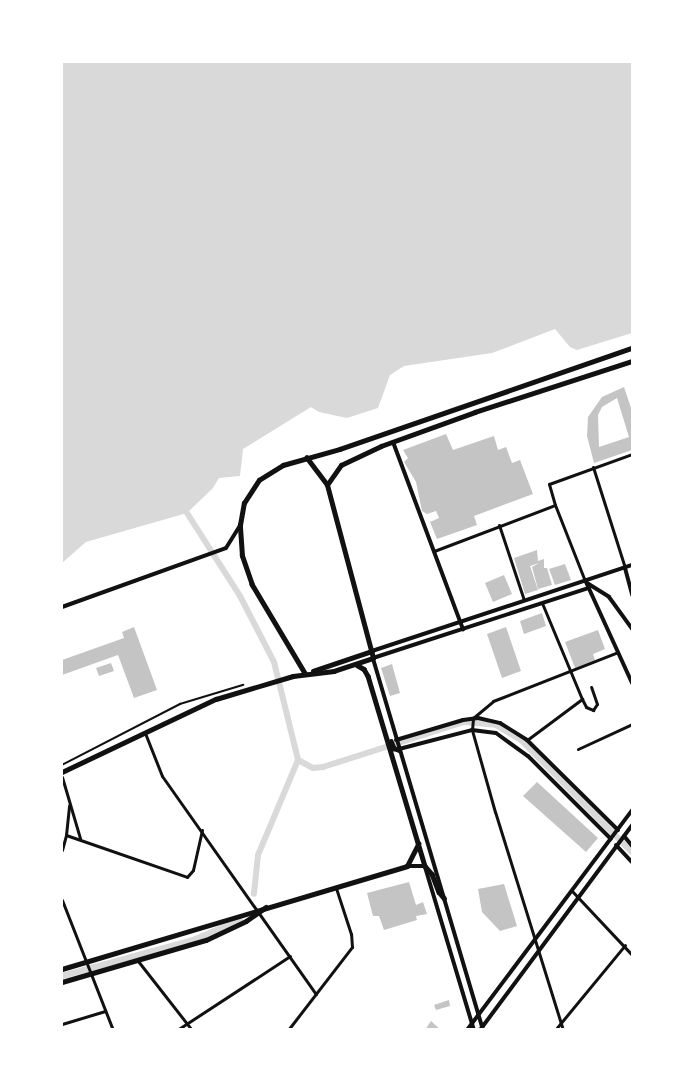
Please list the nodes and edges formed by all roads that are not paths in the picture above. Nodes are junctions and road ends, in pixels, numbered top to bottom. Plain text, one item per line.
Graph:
1 (633, 348) edge
2 (633, 361) edge
3 (393, 442) junction
4 (633, 454) edge
5 (308, 458) junction
6 (593, 467) junction
7 (327, 485) junction
8 (555, 505) junction
9 (240, 525) junction
10 (499, 525) junction
11 (435, 551) junction
12 (633, 565) edge
13 (624, 568) junction
14 (586, 582) junction
15 (589, 588) junction
16 (633, 595) edge
17 (525, 602) junction
18 (542, 603) junction
19 (62, 608) edge
20 (461, 622) junction
21 (463, 629) junction
22 (633, 629) edge
23 (372, 651) junction
24 (618, 652) junction
25 (374, 658) junction
26 (354, 664) junction
27 (570, 672) junction
28 (305, 674) junction
29 (633, 683) edge
30 (591, 687) dead end
31 (582, 699) junction
32 (473, 719) junction
33 (633, 724) edge
34 (472, 729) junction
35 (145, 731) junction
36 (527, 740) junction
37 (393, 743) junction
38 (578, 749) dead end
39 (399, 750) junction
40 (62, 772) edge
41 (62, 777) edge
42 (69, 802) junction
43 (633, 810) edge
44 (633, 825) edge
45 (202, 830) junction
46 (617, 830) junction
47 (66, 835) junction
48 (623, 837) junction
49 (80, 838) junction
50 (612, 838) junction
51 (418, 844) junction
52 (617, 845) junction
53 (633, 846) edge
54 (62, 850) edge
55 (633, 862) edge
56 (407, 866) junction
57 (425, 866) junction
58 (336, 886) junction
59 (572, 891) junction
60 (579, 897) junction
61 (444, 898) junction
62 (62, 900) edge
63 (257, 911) junction
64 (536, 940) junction
65 (625, 945) junction
66 (539, 949) junction
67 (633, 955) edge
68 (290, 956) junction
69 (137, 959) junction
70 (86, 963) junction
71 (62, 969) edge
72 (90, 973) junction
73 (62, 982) edge
74 (316, 994) junction
75 (105, 1011) junction
76 (478, 1016) junction
77 (62, 1023) edge
78 (187, 1023) junction
79 (472, 1023) junction
80 (560, 1023) junction
81 (482, 1028) edge
82 (65, 1029) edge
83 (113, 1029) edge
84 (177, 1029) edge
85 (192, 1029) edge
86 (288, 1029) edge
87 (467, 1029) edge
88 (474, 1029) edge
89 (555, 1029) edge
90 (563, 1029) edge

1 - 5 main road
2 - 3 main road
3 - 7 main road
3 - 11 main road
4 - 6 street
5 - 7 main road
5 - 9 main road
6 - 8 street
6 - 13 street
7 - 23 main road
8 - 10 street
8 - 14 street
9 - 19 main road
9 - 28 main road
10 - 11 street
10 - 17 street
11 - 20 main road
12 - 13 main road
13 - 14 main road
13 - 16 main road
14 - 15 main road
14 - 17 main road
14 - 22 main road
15 - 18 main road
15 - 24 main road
17 - 20 main road
18 - 21 main road
18 - 27 street
20 - 21 main road
20 - 23 main road
21 - 25 main road
23 - 25 main road
23 - 28 main road
24 - 27 street
24 - 29 main road
25 - 26 main road
25 - 37 main road
26 - 28 main road
26 - 37 main road
27 - 31 street
27 - 32 street
28 - 35 main road
30 - 31 street
31 - 36 street
32 - 34 street
32 - 36 main road
32 - 37 main road
33 - 38 street
34 - 39 main road
34 - 50 main road
34 - 64 street
35 - 40 main road
35 - 45 street
36 - 46 main road
37 - 39 main road
37 - 51 main road
39 - 61 main road
41 - 42 street
42 - 47 street
42 - 49 street
43 - 46 main road
44 - 48 main road
45 - 49 street
45 - 63 street
46 - 50 main road
47 - 49 street
47 - 54 street
48 - 52 main road
48 - 53 main road
50 - 59 main road
51 - 56 main road
51 - 57 main road
52 - 55 main road
52 - 60 main road
56 - 57 main road
56 - 58 main road
57 - 61 main road
57 - 79 main road
58 - 63 main road
58 - 74 street
59 - 60 street
59 - 64 main road
60 - 65 street
60 - 66 main road
61 - 76 main road
62 - 70 street
63 - 68 street
63 - 69 main road
63 - 70 main road
64 - 66 street
64 - 76 main road
65 - 67 street
65 - 80 street
66 - 80 street
66 - 81 main road
68 - 74 street
68 - 78 street
69 - 72 main road
69 - 78 street
70 - 71 main road
70 - 72 street
72 - 73 main road
72 - 75 street
74 - 86 street
75 - 77 street
75 - 83 street
76 - 79 main road
76 - 81 main road
77 - 82 street
78 - 84 street
78 - 85 street
79 - 87 main road
79 - 88 main road
80 - 89 street
80 - 90 street

